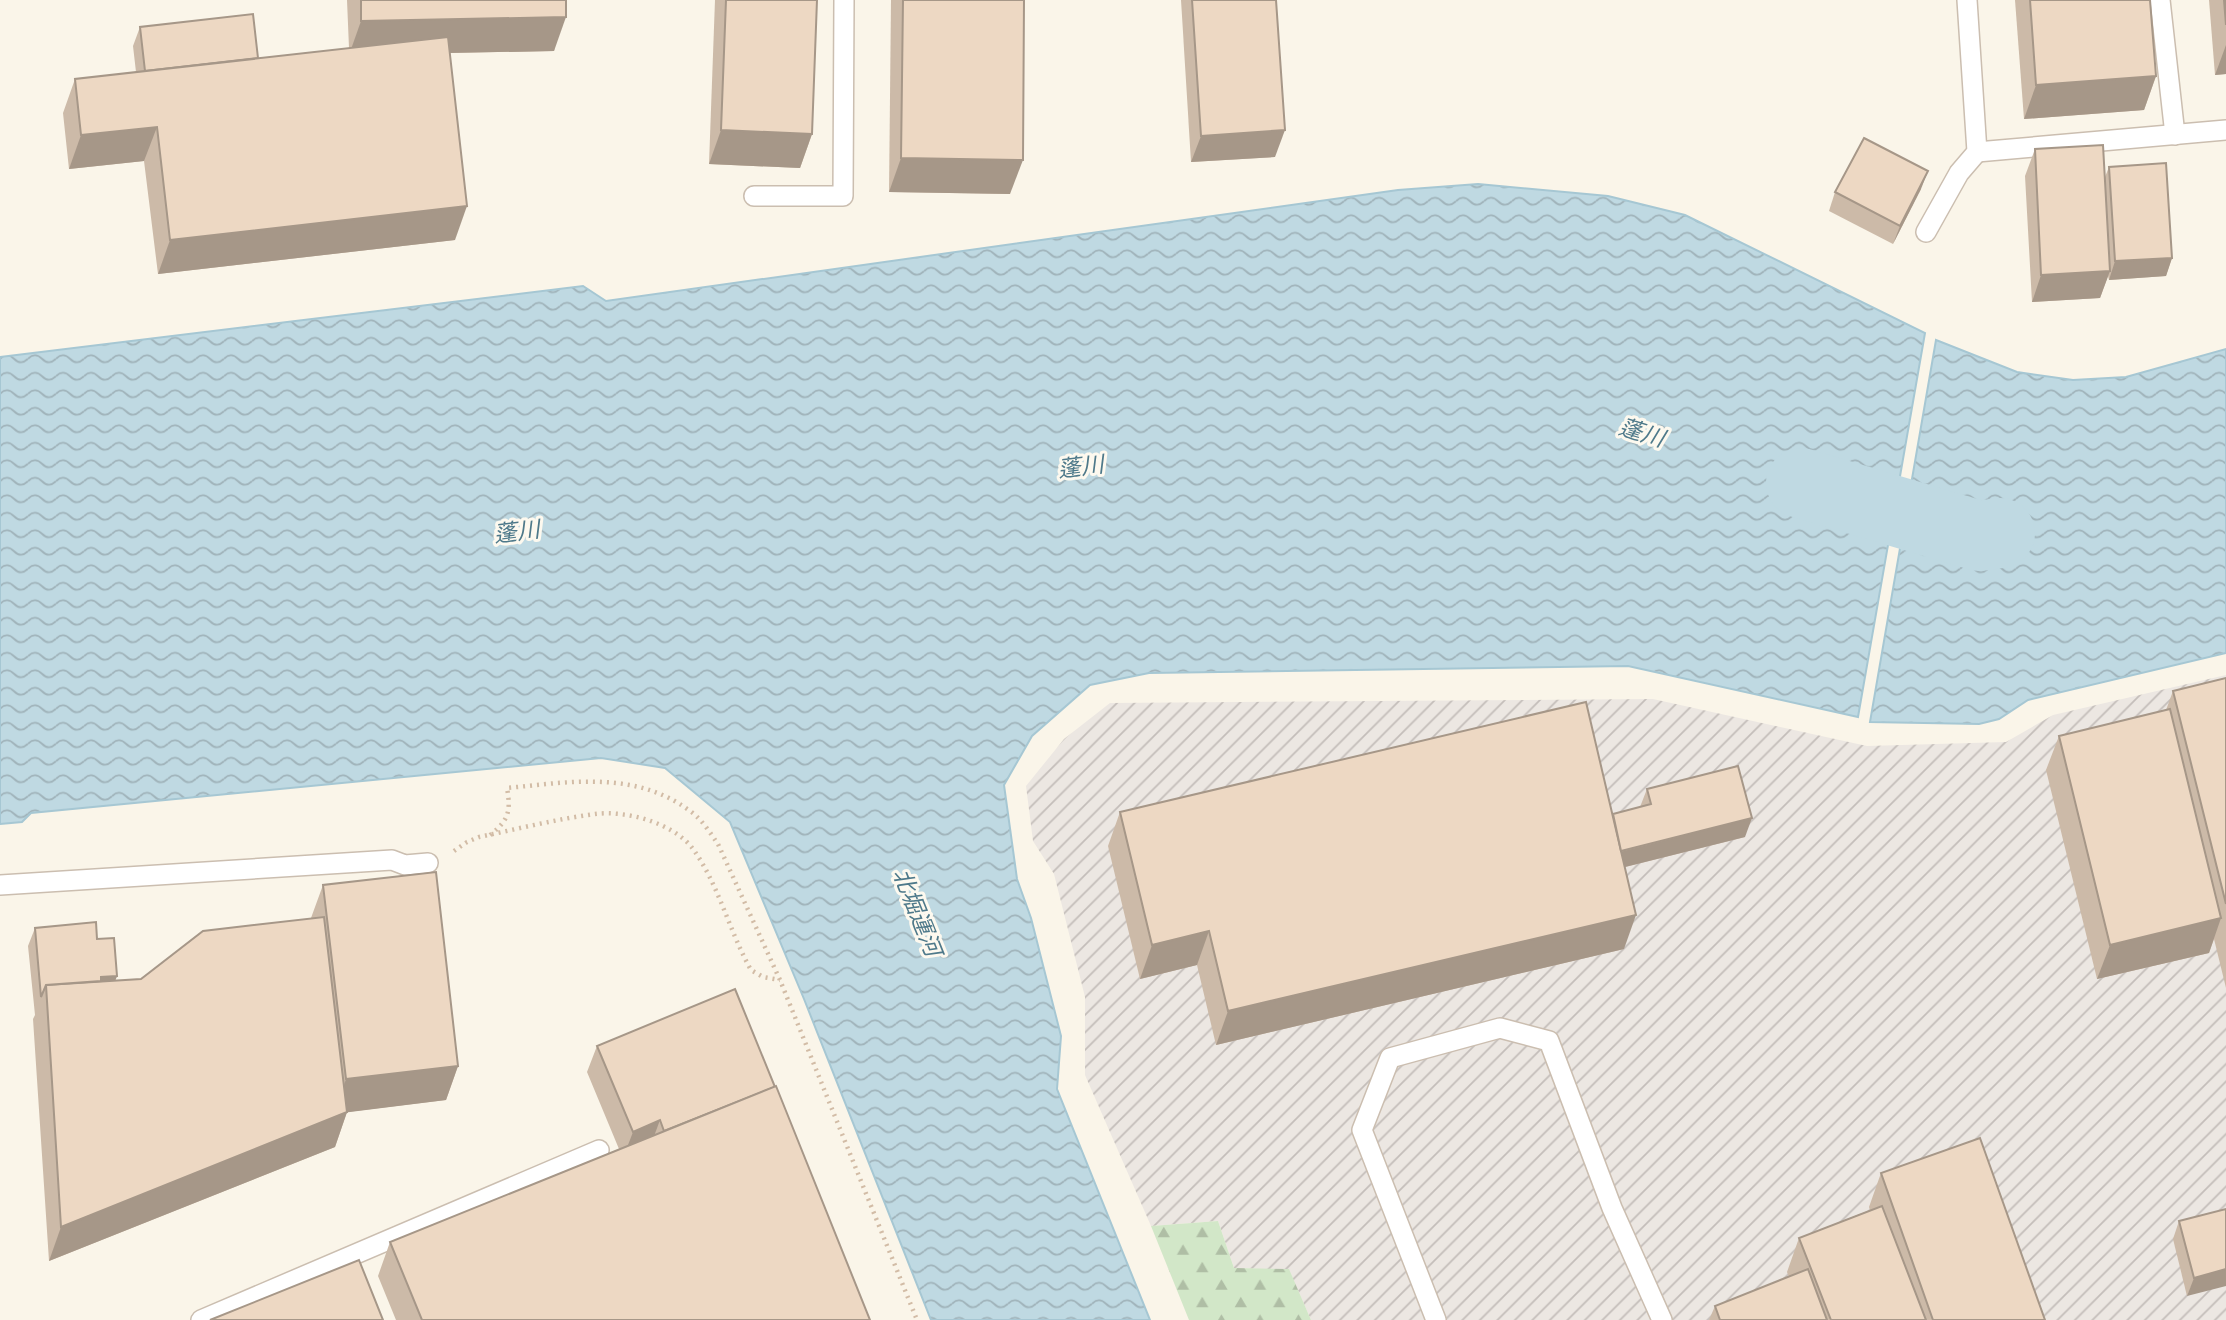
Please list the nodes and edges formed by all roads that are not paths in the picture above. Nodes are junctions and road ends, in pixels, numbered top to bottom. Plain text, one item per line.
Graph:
1 (844, 0) edge
2 (1967, 0) edge
3 (2160, 0) edge
4 (2226, 130) edge
5 (2175, 135) junction
6 (1977, 152) junction
7 (754, 196) dead end
8 (1926, 232) dead end
9 (428, 863) road end
10 (0, 885) edge
11 (599, 1150) dead end
12 (201, 1320) edge
13 (1436, 1320) edge
14 (1662, 1320) edge

1 - 7 lane
2 - 6 lane
3 - 5 lane
4 - 5 lane
5 - 6 lane
6 - 8 lane
9 - 10 lane
11 - 12 lane
13 - 14 lane

